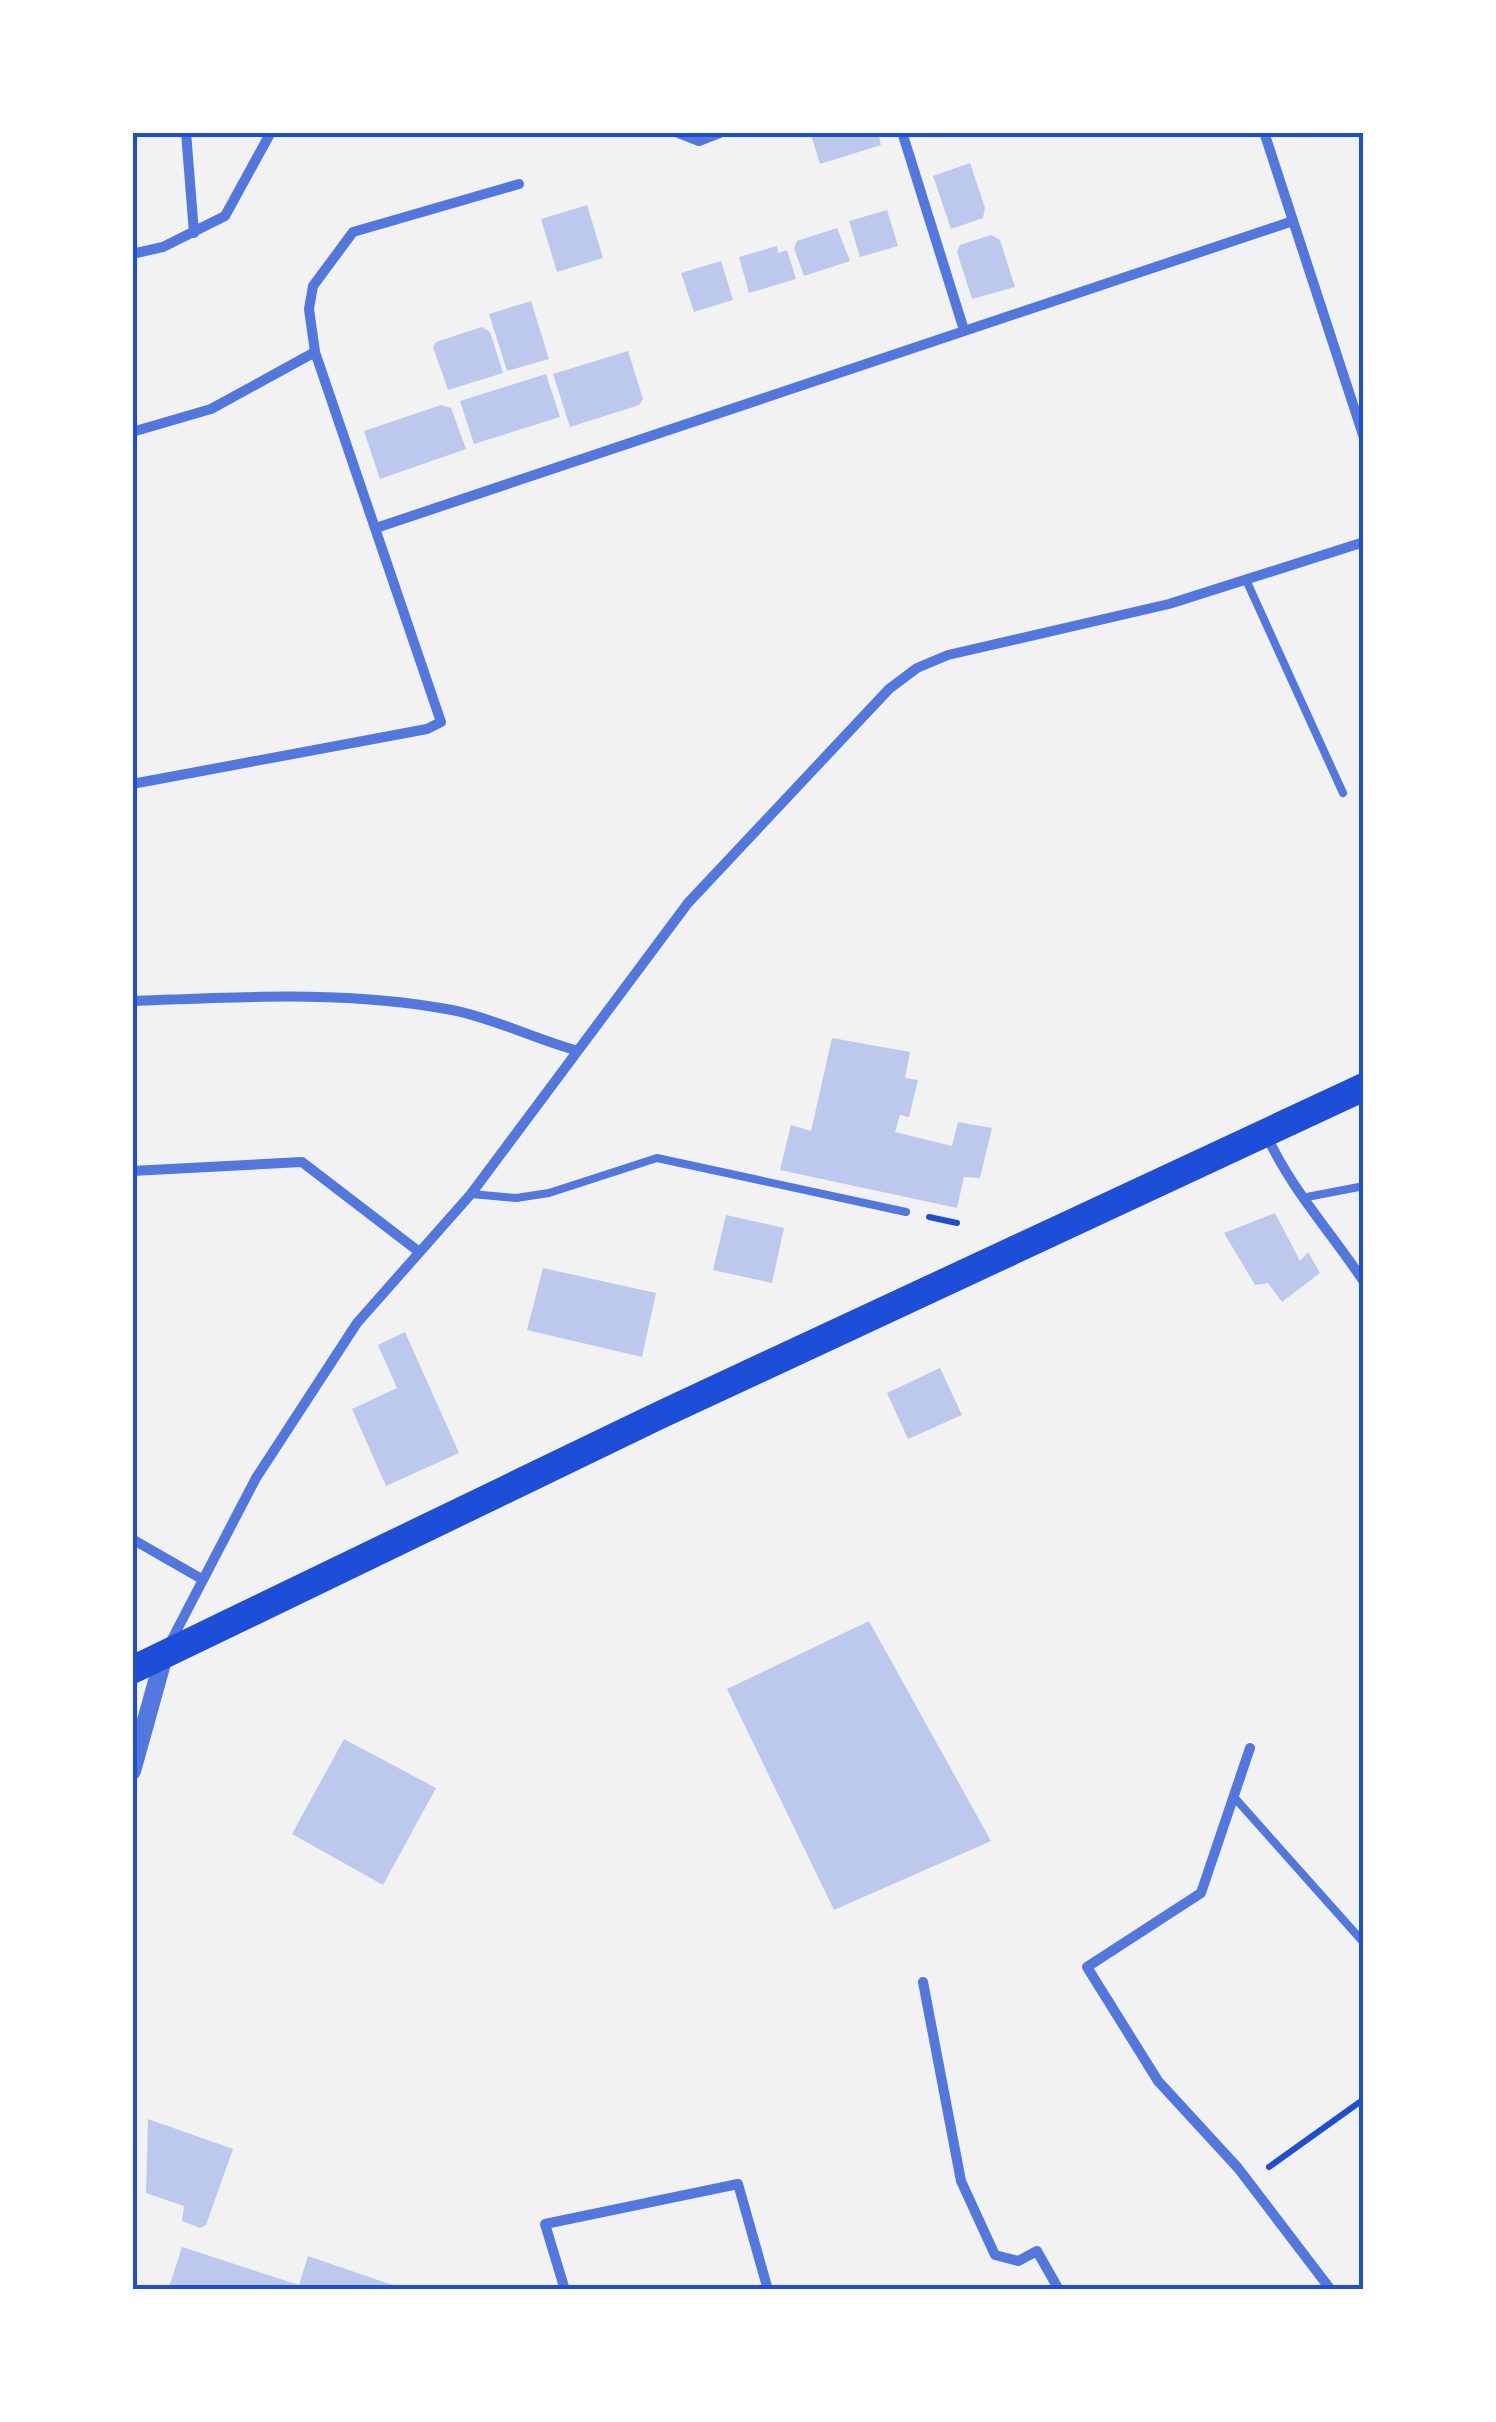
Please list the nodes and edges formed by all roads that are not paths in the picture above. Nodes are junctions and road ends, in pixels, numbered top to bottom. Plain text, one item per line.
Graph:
1 (186, 132) edge
2 (271, 132) edge
3 (676, 132) edge
4 (722, 132) edge
5 (902, 132) edge
6 (1264, 132) edge
7 (519, 184) dead end
8 (1293, 221) junction
9 (194, 233) junction
10 (132, 254) edge
11 (964, 330) junction
12 (315, 352) junction
13 (132, 432) edge
14 (1364, 438) edge
15 (376, 528) junction
16 (1364, 542) edge
17 (1247, 582) junction
18 (132, 784) edge
19 (1342, 793) dead end
20 (132, 1001) edge
21 (576, 1050) junction
22 (1364, 1087) edge
23 (1266, 1134) junction
24 (132, 1171) edge
25 (1364, 1186) edge
26 (471, 1194) junction
27 (1307, 1197) junction
28 (906, 1212) dead end
29 (418, 1251) junction
30 (1364, 1282) edge
31 (132, 1538) edge
32 (200, 1578) junction
33 (164, 1656) junction
34 (132, 1670) edge
35 (1250, 1748) dead end
36 (132, 1771) edge
37 (1234, 1797) junction
38 (1364, 1943) edge
39 (923, 1982) dead end
40 (565, 2290) edge
41 (768, 2290) edge
42 (1058, 2290) edge
43 (1330, 2290) edge

1 - 9 street
2 - 9 street
3 - 4 street
5 - 11 street
6 - 8 street
7 - 12 street
8 - 11 street
8 - 14 street
9 - 10 street
11 - 15 street
12 - 13 street
12 - 15 street
15 - 18 street
16 - 17 street
17 - 19 lane
17 - 21 street
20 - 21 street
21 - 26 street
22 - 23 highway
23 - 27 street
23 - 33 highway
24 - 29 street
25 - 27 lane
26 - 28 lane
26 - 29 street
27 - 30 street
29 - 32 street
31 - 32 street
32 - 33 street
33 - 34 highway
33 - 36 street
35 - 37 street
37 - 38 lane
37 - 43 street
39 - 42 street
40 - 41 street

